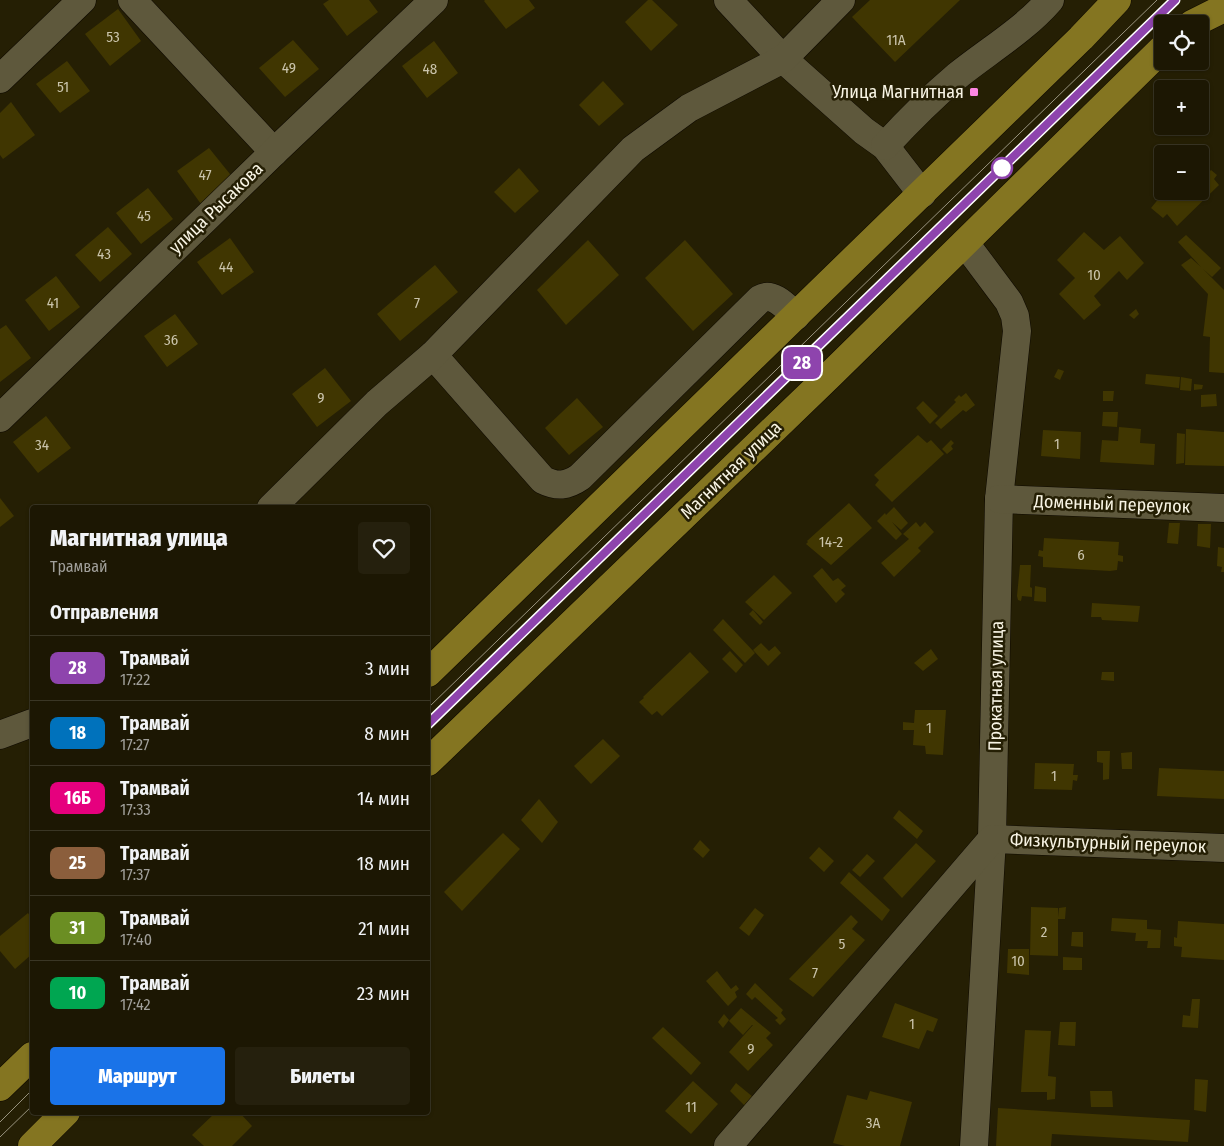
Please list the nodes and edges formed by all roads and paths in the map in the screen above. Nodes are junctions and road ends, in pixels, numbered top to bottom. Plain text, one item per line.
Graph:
1 (82, 0) edge
2 (132, 0) edge
3 (434, 0) edge
4 (728, 0) edge
5 (841, 0) edge
6 (1050, 0) edge
7 (1116, 0) edge
8 (1224, 8) edge
9 (1209, 16) edge
10 (1154, 57) edge
11 (783, 59) junction
12 (0, 80) edge
13 (885, 146) junction
14 (274, 152) junction
15 (922, 194) junction
16 (965, 243) junction
17 (796, 316) junction
18 (433, 355) junction
19 (0, 418) edge
20 (1000, 499) junction
21 (274, 505) edge
22 (1224, 508) edge
23 (430, 671) edge
24 (30, 724) edge
25 (0, 735) edge
26 (430, 760) edge
27 (992, 839) junction
28 (1224, 848) edge
29 (30, 1058) edge
30 (0, 1088) edge
31 (63, 1115) edge
32 (32, 1146) edge
33 (728, 1146) edge
34 (974, 1146) edge

1 - 12 street
2 - 14 street
3 - 14 street, улица Рысакова
4 - 11 street
5 - 11 street
6 - 13 street
7 - 15 main road
8 - 9 main road
10 - 16 main road, Магнитная улица
11 - 13 street
11 - 18 street
13 - 15 street
14 - 19 street, улица Рысакова
15 - 17 main road
16 - 20 street, Прокатная улица
16 - 26 main road, Магнитная улица
17 - 18 street
17 - 23 main road
18 - 21 street
20 - 22 street, Доменный переулок
20 - 27 street, Прокатная улица
24 - 25 street
27 - 28 street, Физкультурный переулок
27 - 33 street
27 - 34 street, Прокатная улица
29 - 30 main road
31 - 32 main road

